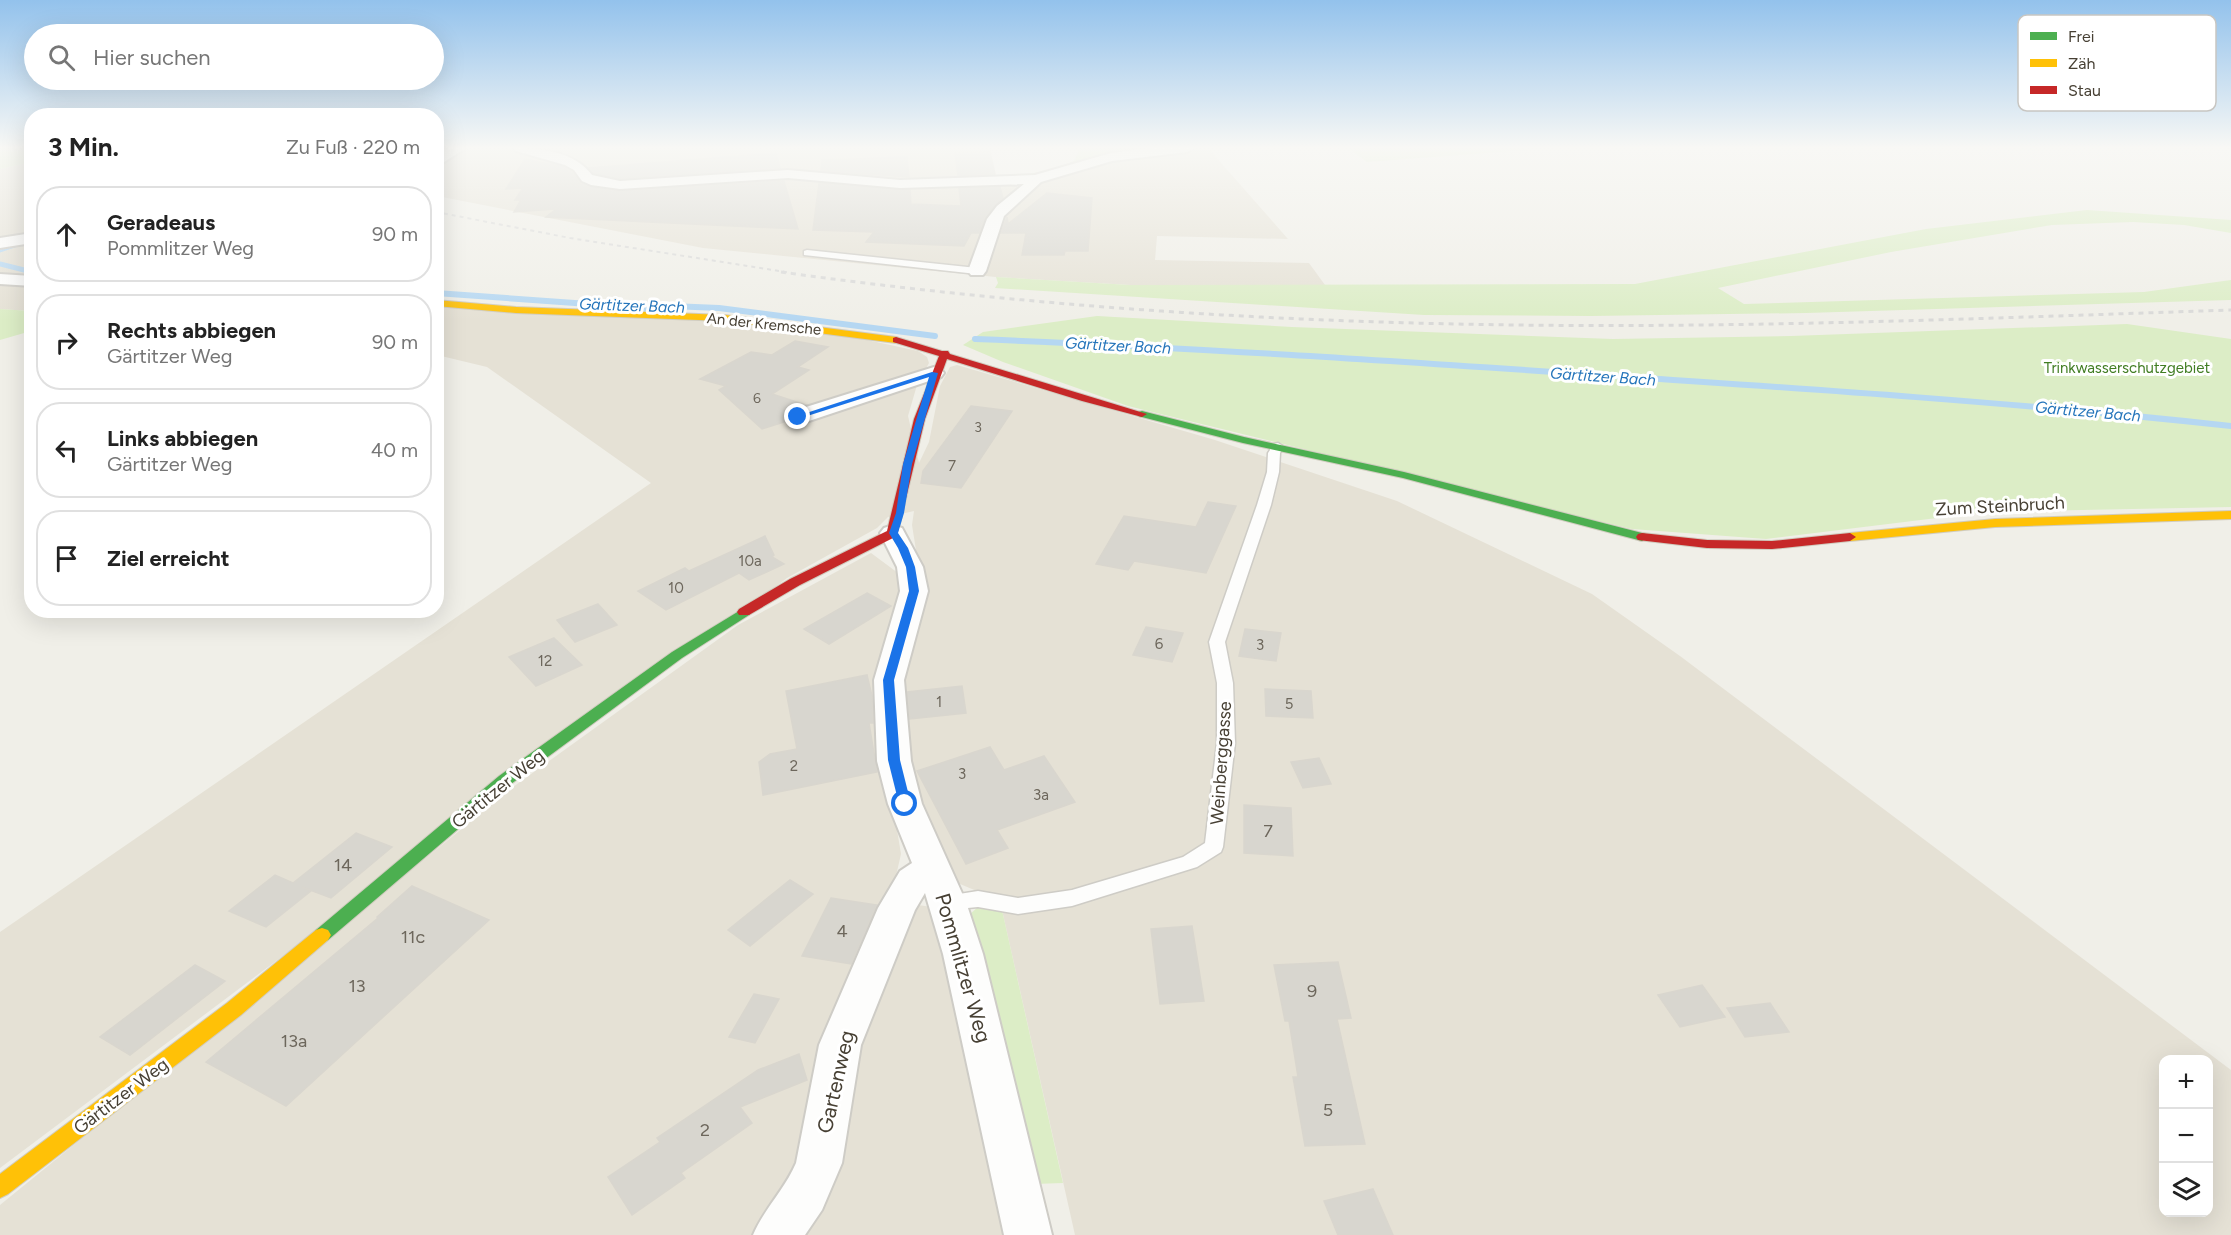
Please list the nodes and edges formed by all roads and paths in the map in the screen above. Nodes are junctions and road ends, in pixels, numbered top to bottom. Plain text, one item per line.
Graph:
1 (1006, 206) edge
2 (24, 239) edge
3 (1, 243) edge
4 (807, 253) dead end
5 (976, 271) joint
6 (0, 279) edge
7 (24, 281) edge
8 (444, 304) edge
9 (945, 353) junction
10 (934, 373) junction
11 (798, 417) dead end
12 (1278, 447) junction
13 (2231, 515) edge
14 (893, 533) junction
15 (939, 886) junction
16 (0, 1187) edge
17 (777, 1235) edge
18 (1028, 1235) edge

1 - 5 street
2 - 3 street
4 - 5 lane
6 - 7 street
8 - 9 street, An der Kremsche
9 - 10 street
9 - 12 street, An der Kremsche
10 - 11 street
10 - 14 street
12 - 13 street, Zum Steinbruch
12 - 15 lane, Weinberggasse
14 - 15 street, Pommlitzer Weg
14 - 16 street, Gärtitzer Weg
15 - 17 street, Gartenweg
15 - 18 street, Pommlitzer Weg

